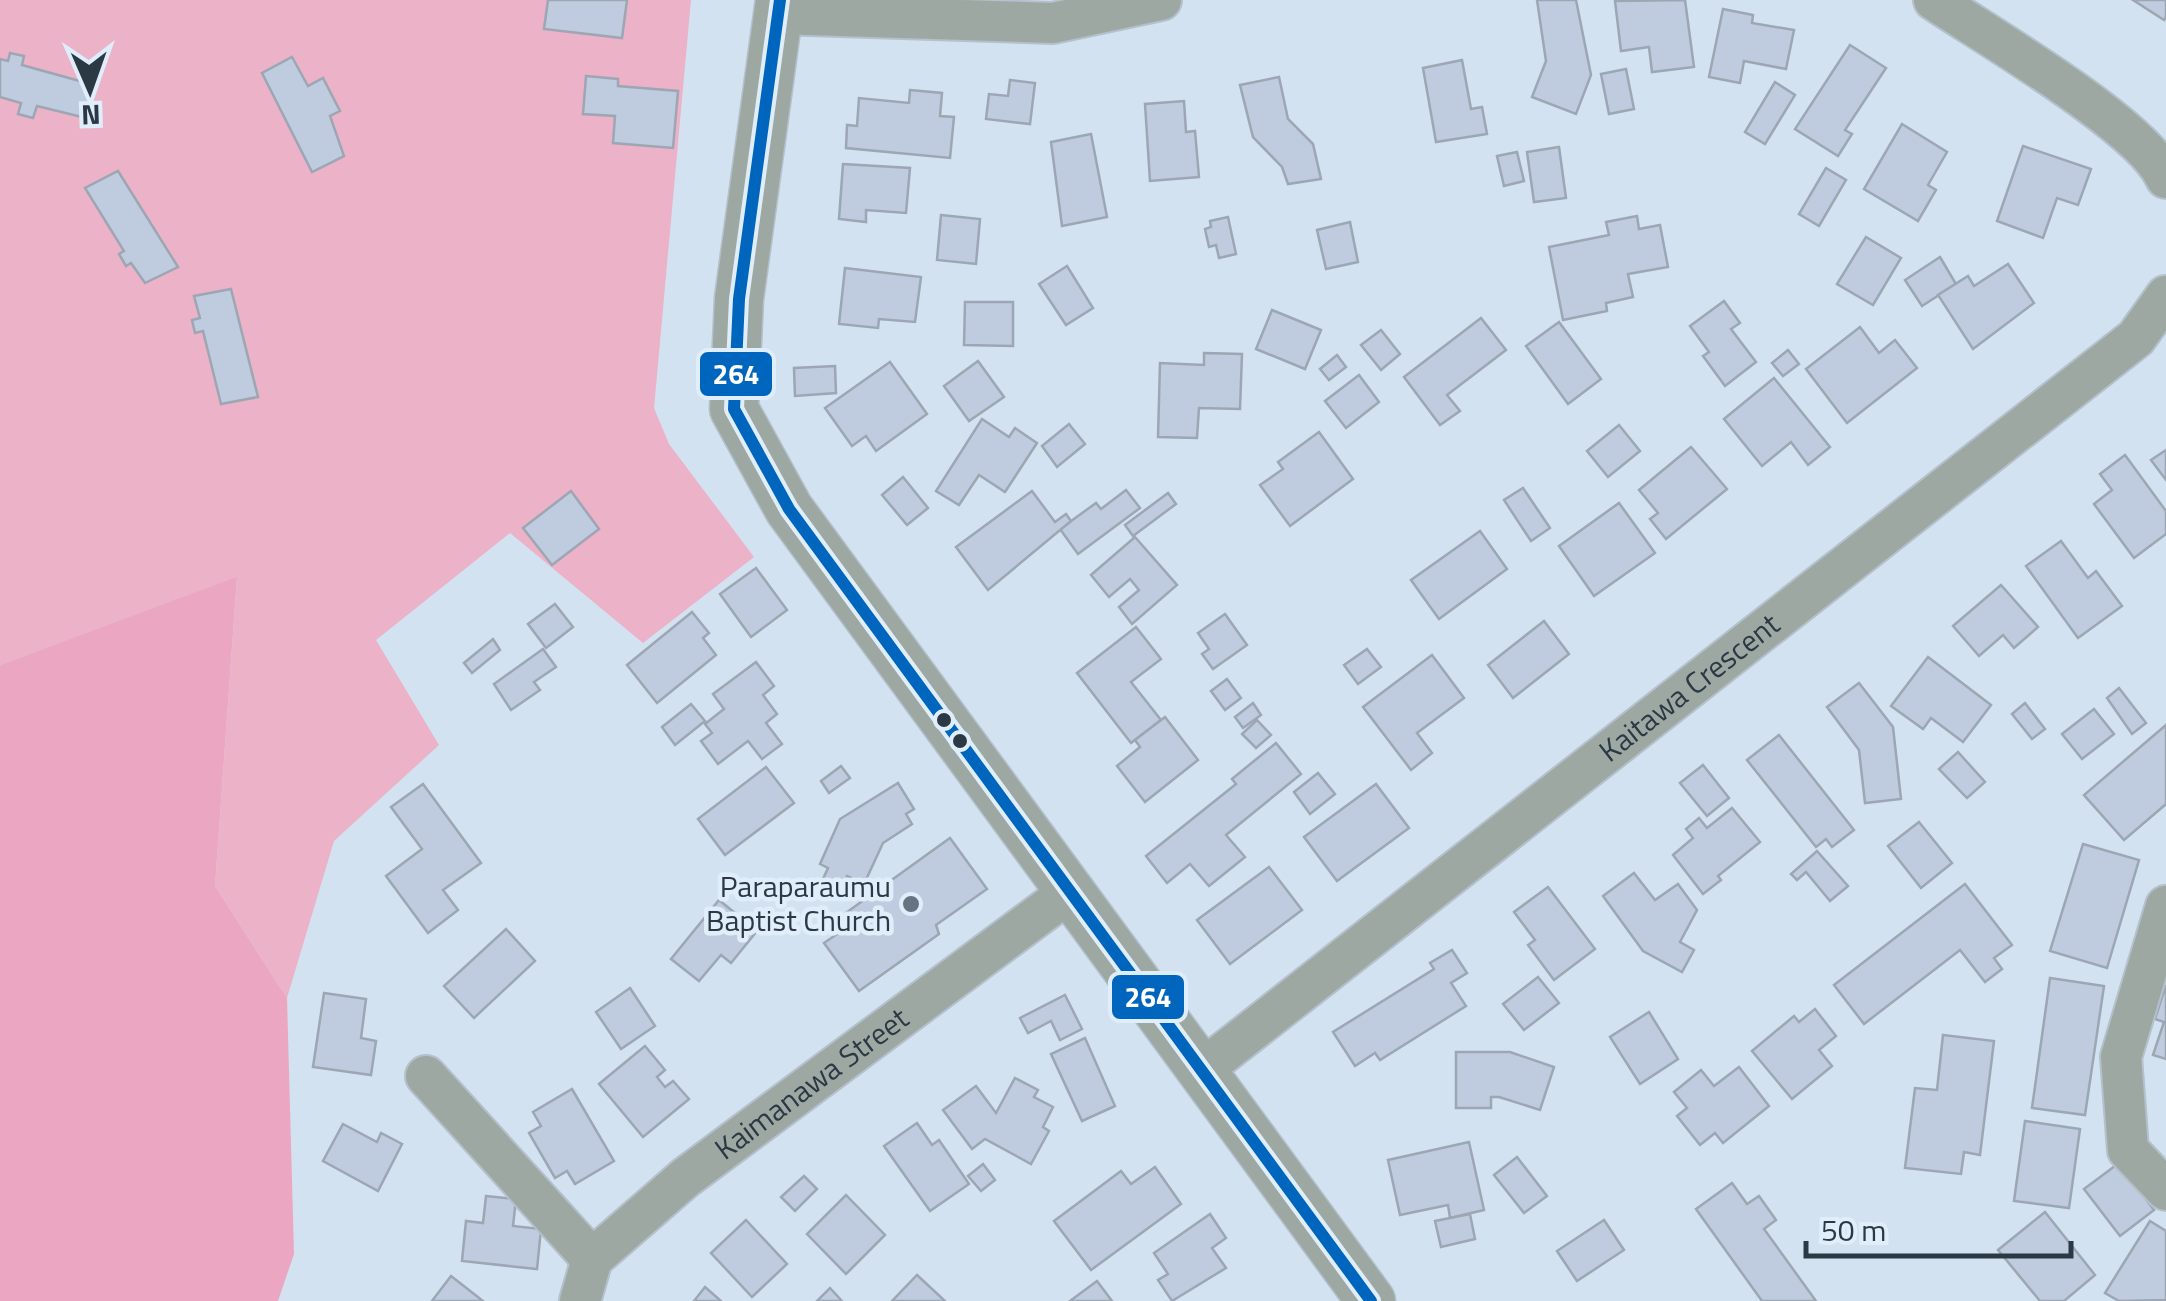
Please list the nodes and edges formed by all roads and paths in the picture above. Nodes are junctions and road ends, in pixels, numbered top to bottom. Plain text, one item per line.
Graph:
1 (1162, 0) edge
2 (1934, 0) edge
3 (779, 7) edge
4 (2166, 178) edge
5 (2166, 296) edge
6 (1071, 891) junction
7 (2166, 906) edge
8 (1203, 1069) junction
9 (426, 1076) dead end
10 (2166, 1190) edge
11 (592, 1259) junction
12 (580, 1301) edge
13 (1371, 1301) edge

1 - 3 street
2 - 4 street
3 - 6 street
5 - 8 street, Kaitawa Crescent
6 - 8 street
6 - 11 street, Kaimanawa Street
7 - 10 street
8 - 13 street
9 - 11 street
11 - 12 street

